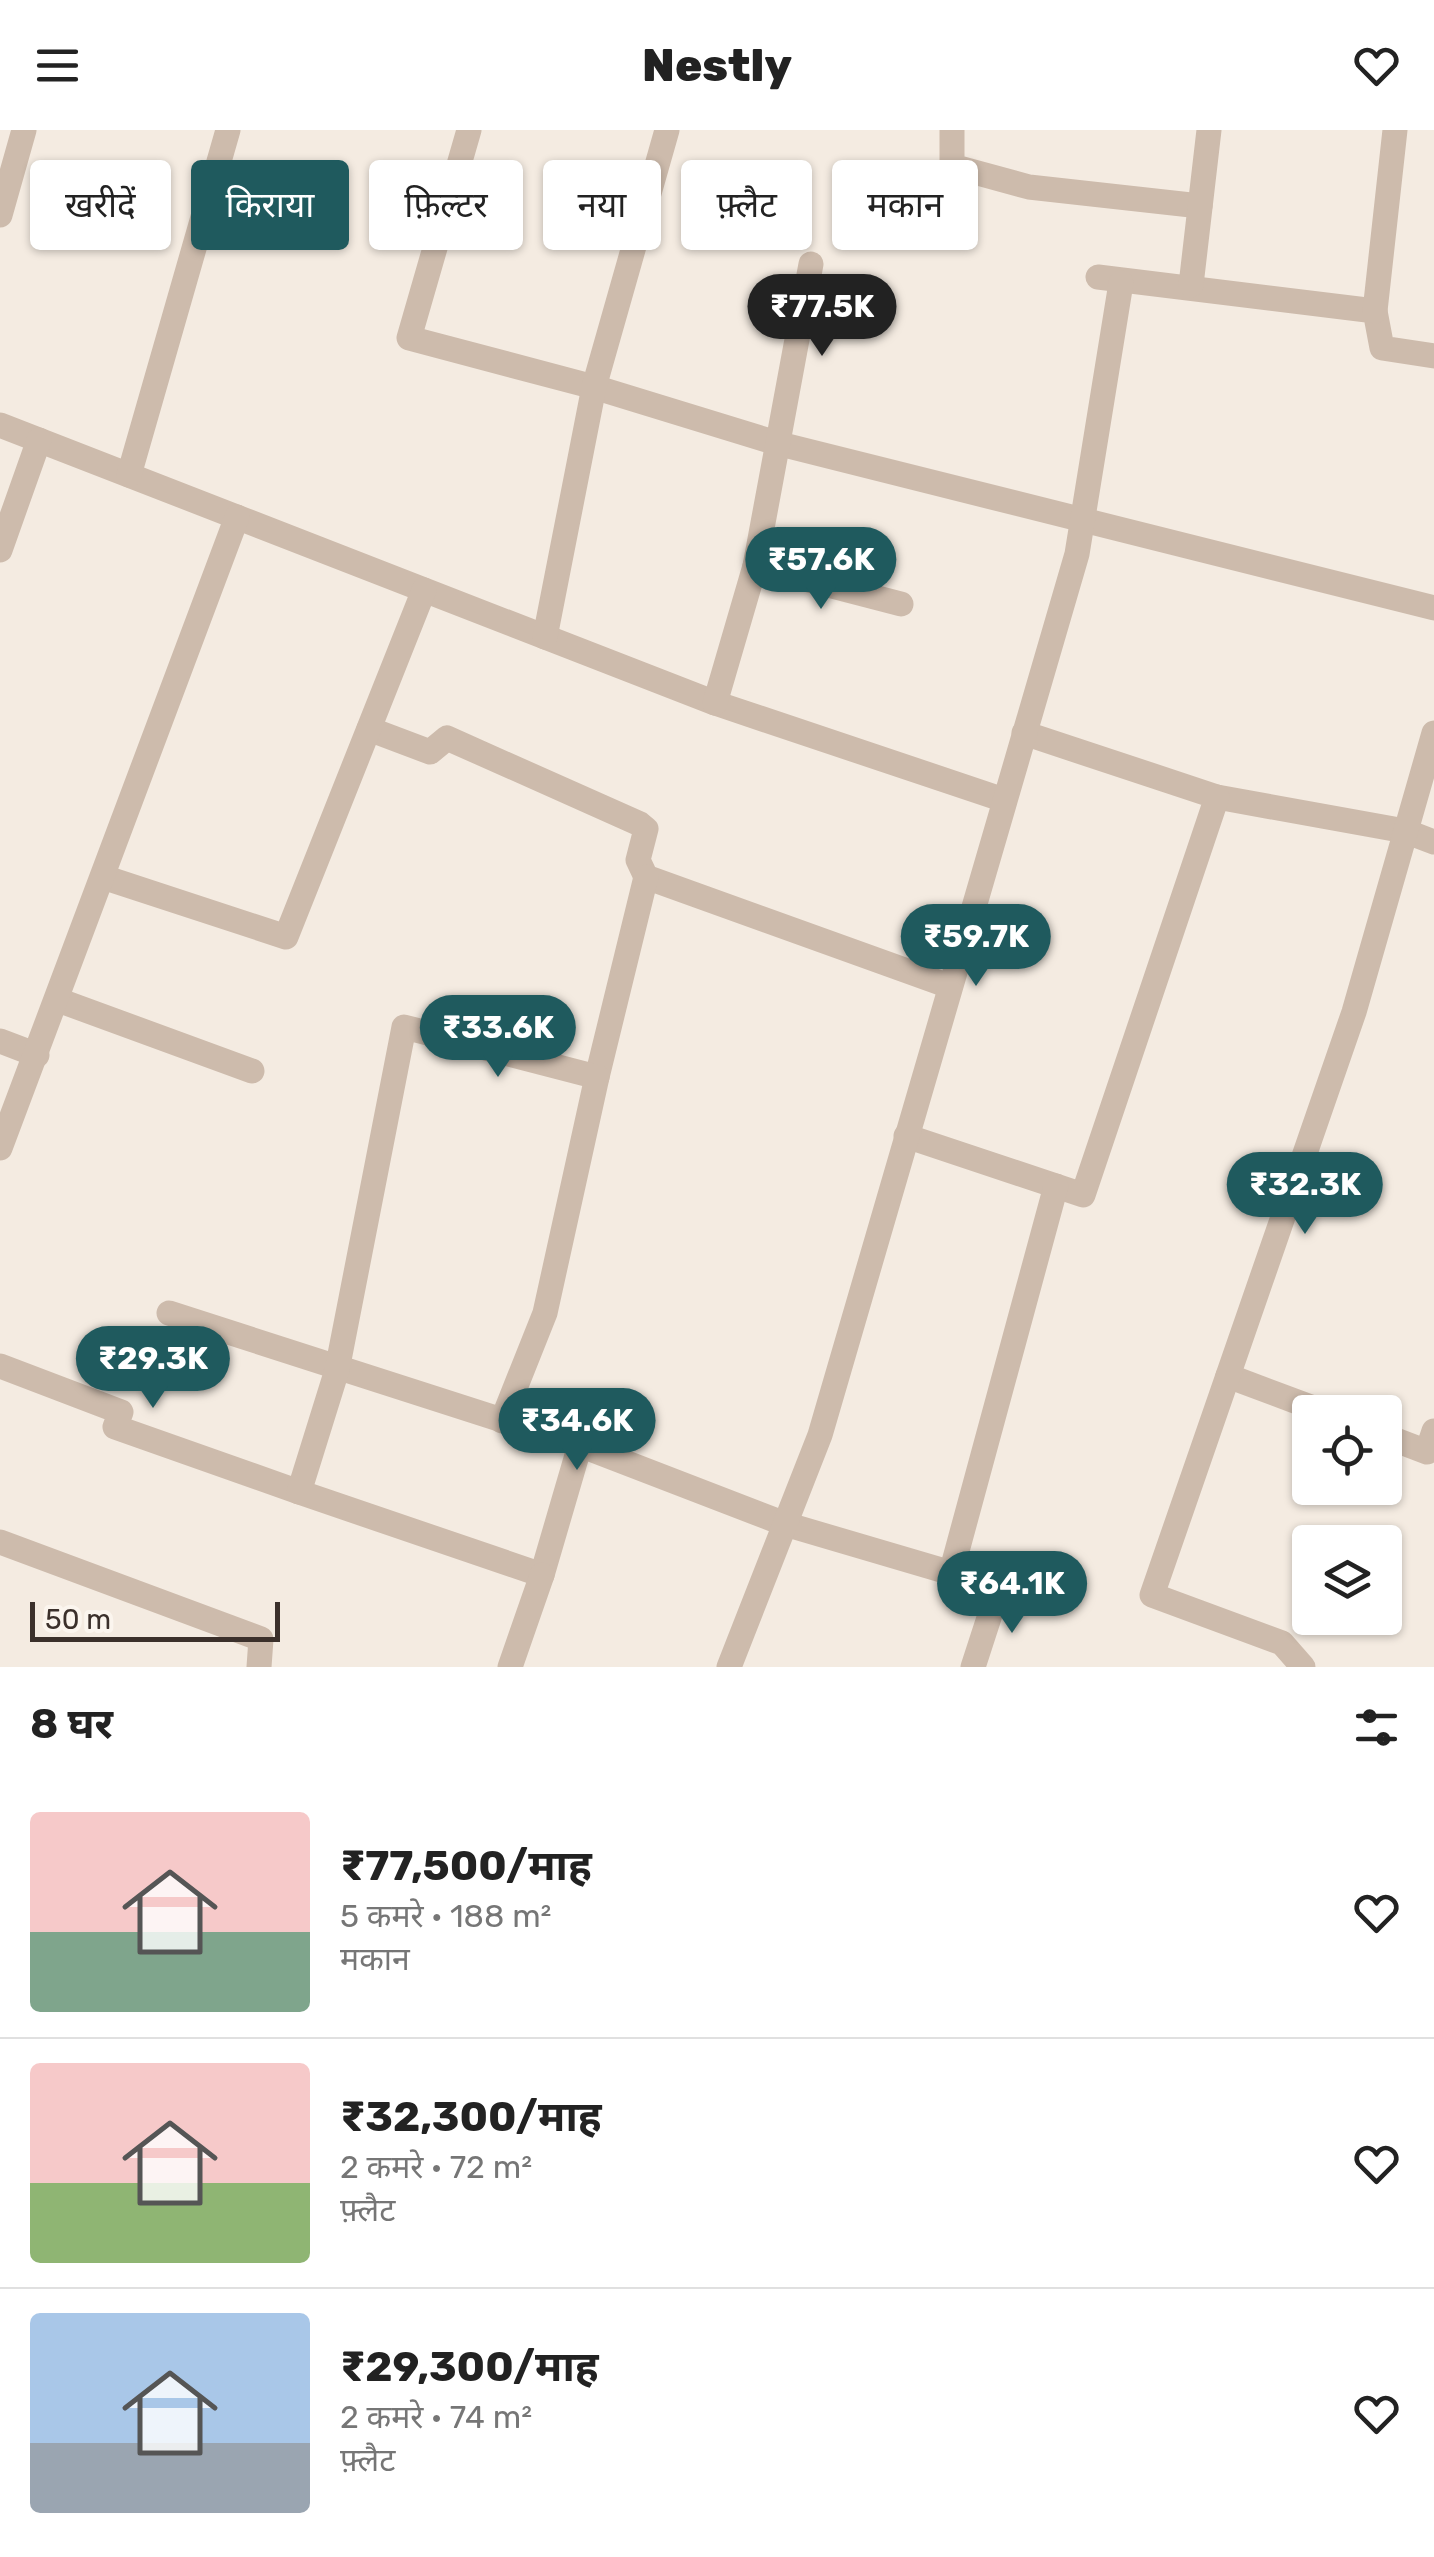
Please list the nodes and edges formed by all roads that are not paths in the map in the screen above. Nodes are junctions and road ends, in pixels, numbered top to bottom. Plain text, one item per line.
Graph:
1 (24, 130) edge
2 (228, 130) edge
3 (469, 130) edge
4 (667, 130) edge
5 (952, 130) edge
6 (1209, 130) edge
7 (1395, 130) edge
8 (1200, 206) junction
9 (0, 214) edge
10 (811, 264) dead end
11 (1191, 285) junction
12 (1375, 311) junction
13 (1434, 356) edge
14 (594, 387) junction
15 (0, 425) edge
16 (39, 440) junction
17 (780, 444) junction
18 (130, 476) junction
19 (237, 517) junction
20 (1082, 518) junction
21 (0, 550) edge
22 (755, 566) junction
23 (424, 590) junction
24 (901, 604) dead end
25 (1434, 608) edge
26 (545, 637) junction
27 (715, 703) junction
28 (368, 728) junction
29 (1024, 733) junction
30 (1434, 733) edge
31 (1217, 797) junction
32 (1004, 800) junction
33 (1406, 831) junction
34 (1434, 842) edge
35 (103, 877) junction
36 (646, 877) junction
37 (948, 986) junction
38 (58, 1000) junction
39 (0, 1040) edge
40 (37, 1055) junction
41 (252, 1071) dead end
42 (597, 1077) junction
43 (906, 1136) junction
44 (0, 1148) edge
45 (1056, 1186) junction
46 (169, 1313) dead end
47 (0, 1366) edge
48 (338, 1370) junction
49 (1228, 1376) junction
50 (1292, 1400) edge
51 (502, 1421) junction
52 (1434, 1431) edge
53 (1402, 1442) edge
54 (580, 1445) junction
55 (299, 1492) junction
56 (785, 1524) junction
57 (0, 1542) edge
58 (951, 1573) junction
59 (542, 1574) junction
60 (259, 1667) edge
61 (510, 1667) edge
62 (729, 1667) edge
63 (973, 1667) edge
64 (1303, 1667) edge

1 - 9 street
2 - 18 street
3 - 14 street
4 - 14 street
5 - 8 street
6 - 8 street
7 - 12 street
8 - 11 street
10 - 17 street
11 - 12 street
11 - 20 street
12 - 13 street
14 - 17 street
14 - 26 street
15 - 16 street
16 - 18 street
16 - 21 street
17 - 20 street
17 - 22 street
18 - 19 street
19 - 23 street
19 - 35 street
20 - 25 street
20 - 29 street
22 - 24 street
22 - 27 street
23 - 26 street
23 - 28 street
26 - 27 street
27 - 32 street
28 - 35 street
28 - 36 street
29 - 31 street
29 - 32 street
30 - 33 street
31 - 33 street
31 - 45 street
32 - 37 street
33 - 34 street
33 - 49 street
35 - 38 street
36 - 37 street
36 - 42 street
37 - 43 street
38 - 40 street
38 - 41 street
39 - 40 street
40 - 44 street
42 - 48 street
42 - 51 street
43 - 45 street
43 - 56 street
45 - 58 street
46 - 48 street
47 - 55 street
48 - 51 street
48 - 55 street
49 - 50 street
49 - 64 street
51 - 54 street
52 - 53 street
54 - 56 street
54 - 59 street
55 - 59 street
56 - 58 street
56 - 62 street
57 - 60 street
58 - 63 street
59 - 61 street

